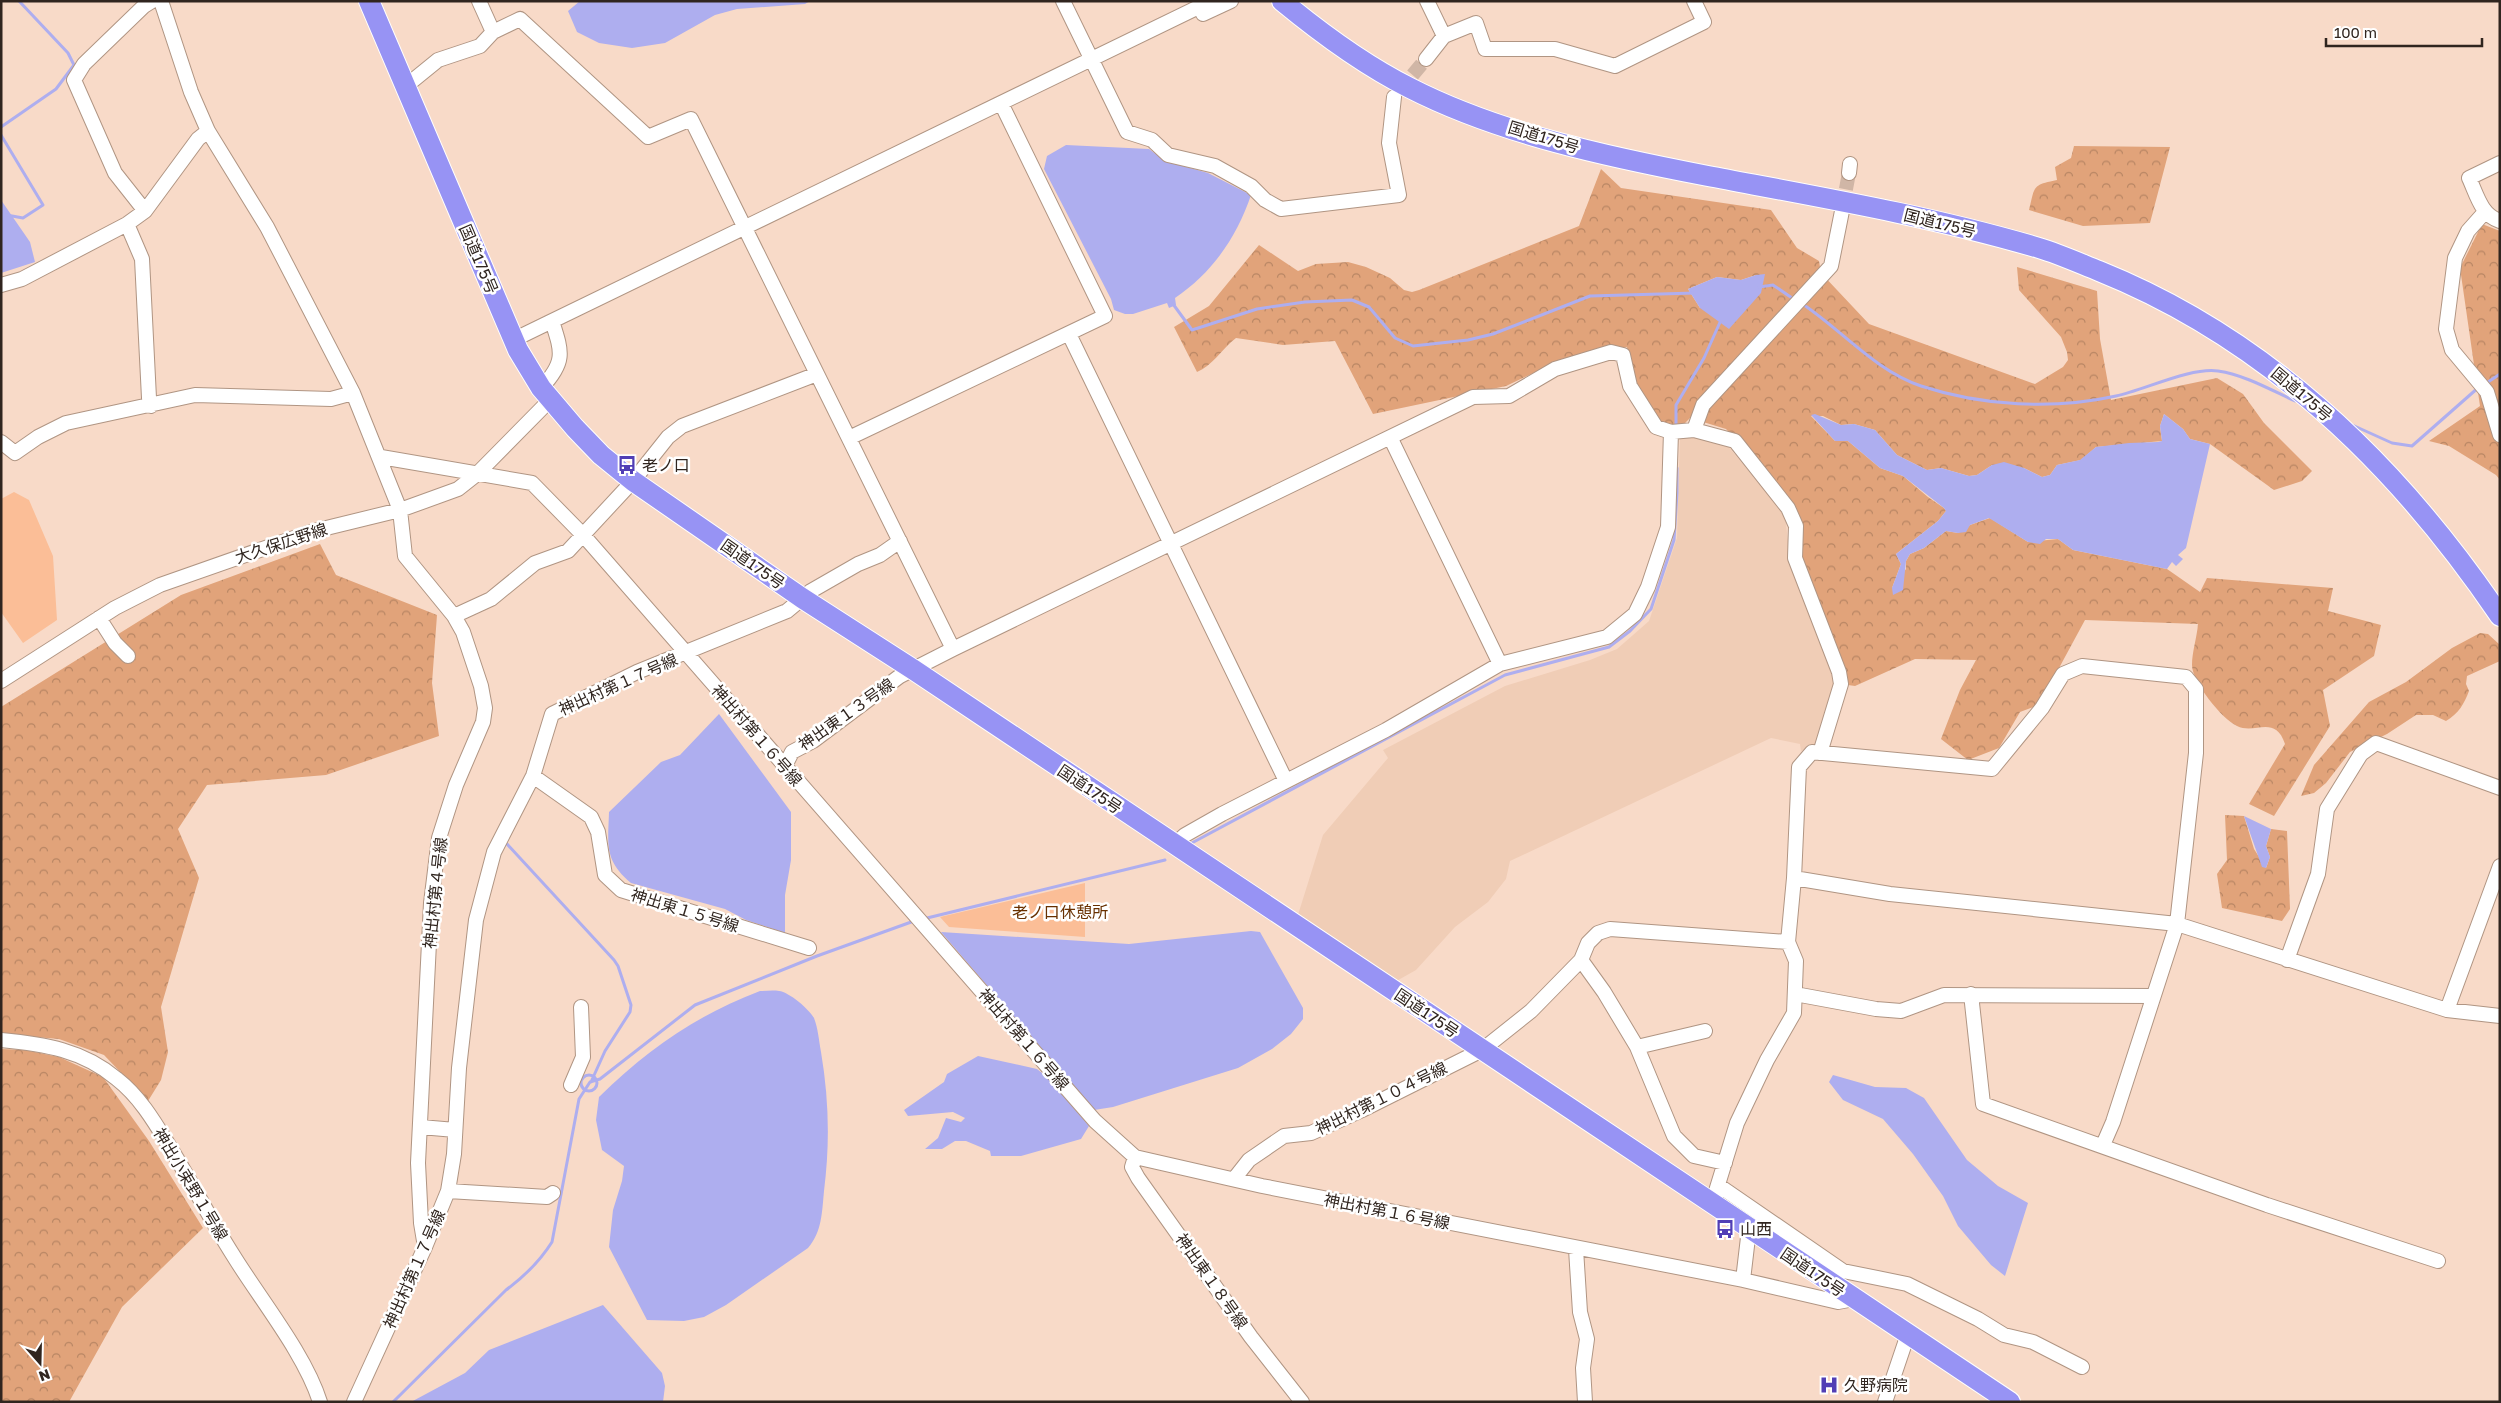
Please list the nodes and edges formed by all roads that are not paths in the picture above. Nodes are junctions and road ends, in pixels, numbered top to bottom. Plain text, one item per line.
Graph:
1 (152, 1) edge
2 (161, 1) edge
3 (369, 1) edge
4 (479, 1) edge
5 (1062, 1) edge
6 (1211, 1) edge
7 (1232, 1) edge
8 (1282, 1) edge
9 (1427, 1) edge
10 (1694, 1) edge
11 (1194, 6) edge
12 (493, 32) junction
13 (1444, 36) junction
14 (1091, 60) junction
15 (1426, 60) tunnel mouth
16 (406, 86) junction
17 (1394, 97) tunnel mouth
18 (1000, 103) junction
19 (208, 131) junction
20 (2500, 163) edge
21 (145, 211) junction
22 (1842, 211) tunnel mouth
23 (2484, 213) junction
24 (2500, 221) edge
25 (127, 224) junction
26 (745, 227) junction
27 (1, 285) edge
28 (552, 321) junction
29 (1069, 334) junction
30 (513, 340) junction
31 (817, 374) junction
32 (354, 392) junction
33 (546, 394) junction
34 (152, 406) junction
35 (1694, 430) junction
36 (1671, 432) junction
37 (2500, 435) edge
38 (849, 438) junction
39 (1391, 438) junction
40 (1, 442) edge
41 (380, 457) junction
42 (477, 474) junction
43 (633, 481) junction
44 (400, 510) junction
45 (584, 536) junction
46 (900, 541) junction
47 (1171, 545) junction
48 (802, 598) junction
49 (454, 616) junction
50 (2500, 616) edge
51 (99, 618) junction
52 (953, 649) junction
53 (686, 653) junction
54 (128, 656) dead end
55 (1500, 664) junction
56 (914, 670) junction
57 (1, 681) edge
58 (1820, 753) junction
59 (785, 766) junction
60 (533, 776) junction
61 (1286, 781) junction
62 (2500, 788) edge
63 (1174, 845) junction
64 (2500, 866) edge
65 (1794, 878) junction
66 (2177, 924) junction
67 (1788, 942) junction
68 (808, 948) dead end
69 (1581, 960) junction
70 (2287, 960) junction
71 (1796, 994) junction
72 (1971, 994) junction
73 (2153, 996) junction
74 (581, 1007) dead end
75 (2447, 1010) junction
76 (2500, 1016) edge
77 (1705, 1031) dead end
78 (1, 1040) edge
79 (1637, 1047) junction
80 (1482, 1050) junction
81 (571, 1085) dead end
82 (421, 1127) junction
83 (455, 1130) junction
84 (2103, 1145) junction
85 (1135, 1157) junction
86 (1726, 1163) junction
87 (1234, 1179) junction
88 (448, 1191) junction
89 (552, 1193) dead end
90 (1715, 1194) junction
91 (1750, 1229) junction
92 (425, 1247) junction
93 (1576, 1249) junction
94 (2438, 1261) dead end
95 (1743, 1280) junction
96 (1854, 1299) junction
97 (1908, 1334) junction
98 (2082, 1367) dead end
99 (1989, 1396) edge
100 (320, 1402) edge
101 (354, 1402) edge
102 (1302, 1402) edge
103 (1585, 1402) edge
104 (1885, 1402) edge
105 (2010, 1402) edge

1 - 21 street
2 - 19 street, 神出村第４号線
3 - 16 highway, 国道175号
4 - 12 street
5 - 14 street
6 - 11 street
7 - 11 street
8 - 50 highway, 国道175号
9 - 13 street
10 - 13 street
11 - 14 street
12 - 16 street
12 - 26 street
13 - 15 street
14 - 17 street
14 - 18 street
16 - 30 highway, 国道175号
18 - 26 street
18 - 29 street
19 - 21 street
19 - 32 street, 神出村第４号線
20 - 23 street
21 - 25 street
22 - 35 street
23 - 24 street
23 - 37 street
25 - 27 street
25 - 34 street
26 - 28 street
26 - 31 street
28 - 30 street
28 - 33 street, 大久保広野線
29 - 38 street
29 - 47 street
30 - 33 highway, 国道175号
31 - 38 street
31 - 43 street
32 - 34 street
32 - 41 street, 神出村第４号線
33 - 42 street, 大久保広野線
33 - 43 highway, 国道175号
34 - 40 street
35 - 36 street
35 - 58 street
36 - 39 street, 神出東１３号線
36 - 55 street
38 - 46 street
39 - 47 street, 神出東１３号線
39 - 55 street
41 - 42 street, 神出村第１６号線
41 - 44 street, 神出村第４号線
42 - 44 street, 大久保広野線
42 - 45 street, 神出村第１６号線
43 - 45 street
43 - 48 highway, 国道175号
44 - 49 street, 神出村第４号線
44 - 51 street, 大久保広野線
45 - 49 street
45 - 53 street, 神出村第１６号線
46 - 48 street, 神出村第１７号線
46 - 52 street
47 - 52 street, 神出東１３号線
47 - 61 street
48 - 53 street, 神出村第１７号線
48 - 56 highway, 国道175号
49 - 82 street, 神出村第４号線
51 - 54 street
51 - 57 street, 大久保広野線
52 - 56 street, 神出東１３号線
53 - 59 street, 神出村第１６号線
53 - 60 street, 神出村第１７号線
55 - 61 street
56 - 59 street, 神出東１３号線
56 - 63 highway, 国道175号
58 - 65 street
58 - 66 street
59 - 85 street, 神出村第１６号線
60 - 68 street, 神出東１５号線
60 - 83 street, 神出村第１７号線
61 - 63 street
62 - 70 street
63 - 80 highway, 国道175号
64 - 75 street
65 - 66 street
65 - 67 street
66 - 70 street
66 - 73 street
67 - 69 street, 神出村第１０４号線
67 - 71 street
69 - 79 street
69 - 80 street, 神出村第１０４号線
70 - 75 street
71 - 72 street
71 - 86 street
72 - 73 street
72 - 84 street
73 - 84 street
74 - 81 street
75 - 76 street
77 - 79 street
78 - 100 street, 神出小束野１号線
79 - 86 street
80 - 87 street, 神出村第１０４号線
80 - 90 highway, 国道175号
82 - 83 street
82 - 92 street, 神出村第４号線
83 - 88 street, 神出村第１７号線
84 - 94 street
85 - 87 street, 神出村第１６号線
85 - 102 street, 神出東１８号線
86 - 90 street
87 - 93 street, 神出村第１６号線
88 - 89 street
88 - 92 street, 神出村第１７号線
90 - 91 highway, 国道175号
90 - 98 street
91 - 95 street
91 - 96 highway, 国道175号
92 - 101 street, 神出村第１７号線
93 - 95 street, 神出村第１６号線
93 - 103 street
95 - 96 street, 神出村第１６号線
96 - 97 highway, 国道175号
97 - 99 highway, 国道175号
97 - 104 street
99 - 105 highway, 国道175号

